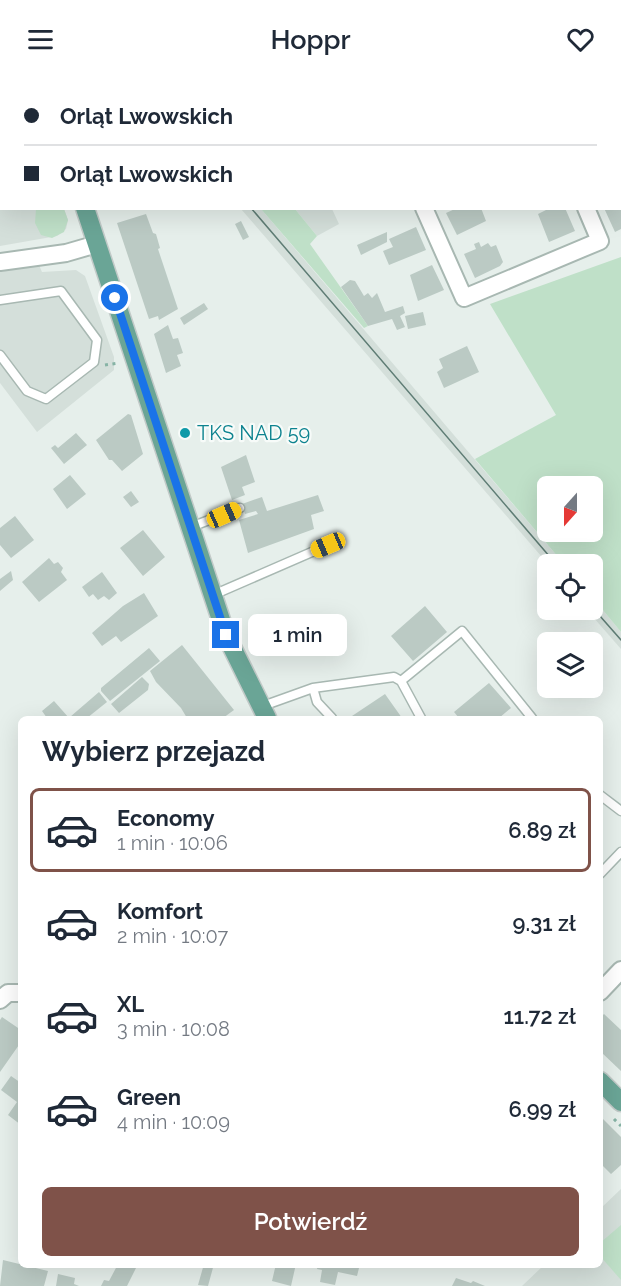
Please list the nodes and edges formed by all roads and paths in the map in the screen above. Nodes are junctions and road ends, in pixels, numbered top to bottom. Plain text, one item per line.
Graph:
1 (86, 210) edge
2 (425, 210) edge
3 (587, 210) edge
4 (97, 244) junction
5 (0, 262) edge
6 (0, 300) edge
7 (0, 355) edge
8 (240, 508) dead end
9 (190, 527) junction
10 (328, 545) dead end
11 (213, 595) junction
12 (401, 681) junction
13 (313, 688) junction
14 (263, 713) edge
15 (330, 716) edge
16 (420, 716) edge
17 (530, 716) edge
18 (603, 797) edge
19 (621, 811) edge
20 (621, 852) edge
21 (603, 871) edge
22 (621, 970) edge
23 (603, 989) edge
24 (603, 1084) edge
25 (621, 1102) edge

1 - 4 main road
2 - 3 street
4 - 5 street
4 - 9 main road
6 - 7 lane
8 - 9 lane
9 - 11 main road
10 - 11 lane
11 - 14 main road
12 - 13 lane
12 - 16 lane
12 - 17 lane
13 - 14 lane
13 - 15 lane
18 - 19 lane
20 - 21 lane
22 - 23 street
24 - 25 main road

